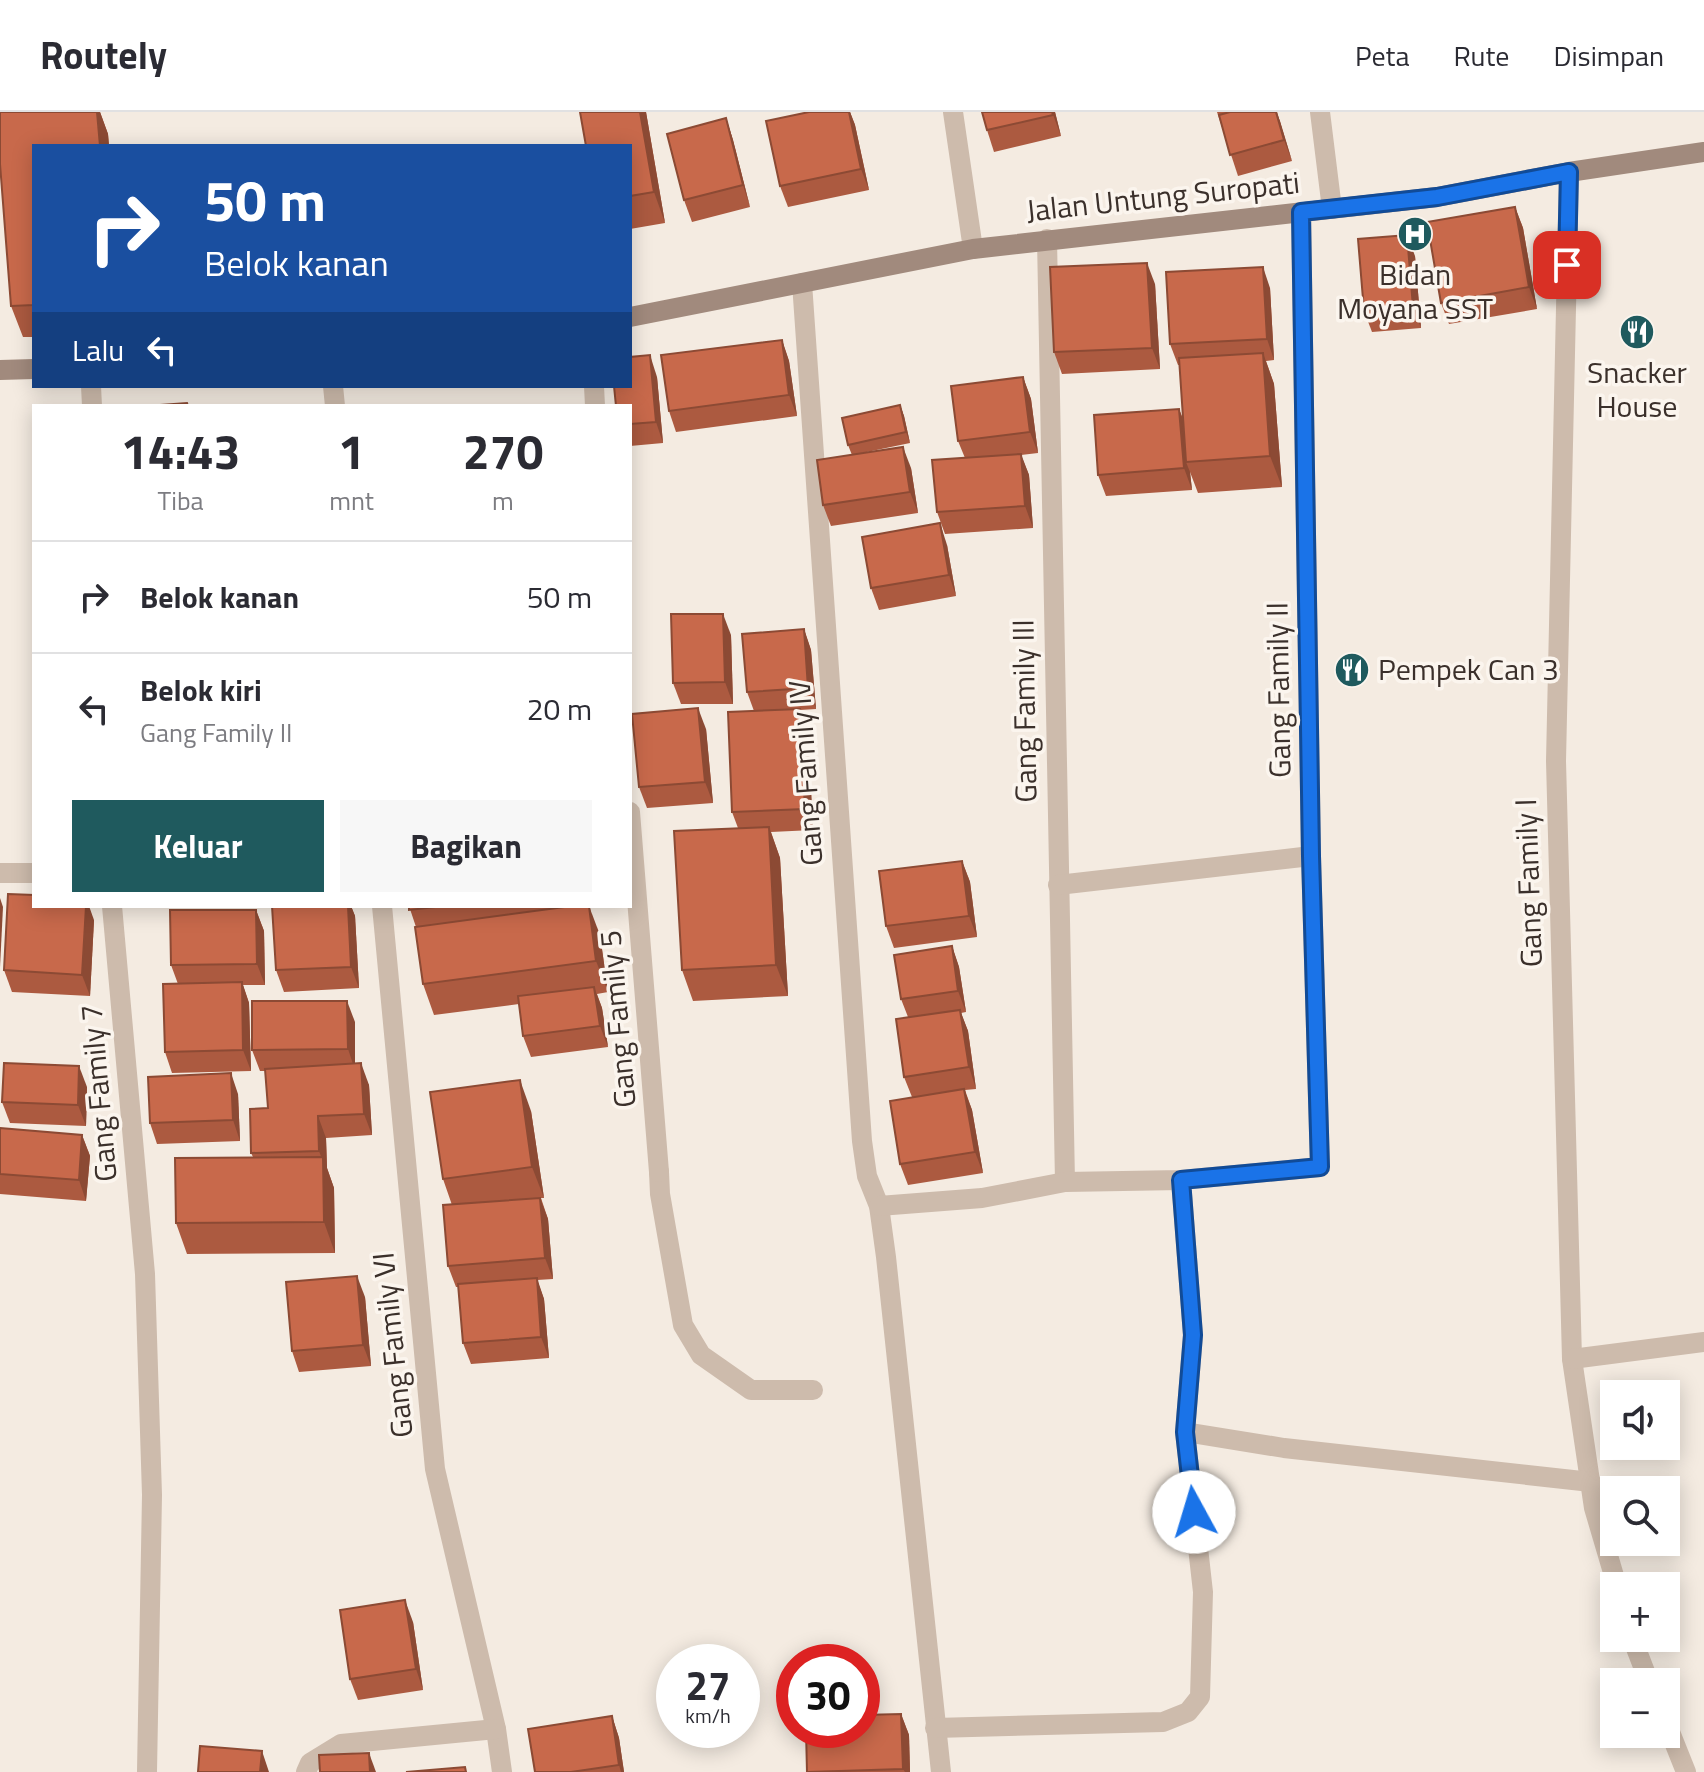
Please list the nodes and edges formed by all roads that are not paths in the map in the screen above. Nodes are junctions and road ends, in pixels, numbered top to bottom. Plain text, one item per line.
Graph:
1 (953, 112) edge
2 (1320, 112) edge
3 (1704, 152) edge
4 (1569, 172) junction
5 (1332, 209) junction
6 (1301, 212) junction
7 (1047, 239) junction
8 (973, 249) junction
9 (802, 283) junction
10 (632, 317) edge
11 (32, 369) edge
12 (0, 370) edge
13 (632, 837) edge
14 (1311, 856) junction
15 (0, 873) edge
16 (32, 873) edge
17 (1058, 885) junction
18 (112, 908) edge
19 (382, 908) edge
20 (1181, 1180) junction
21 (1065, 1182) junction
22 (879, 1206) junction
23 (1704, 1342) edge
24 (1572, 1359) junction
25 (813, 1390) dead end
26 (1185, 1432) junction
27 (1591, 1482) junction
28 (1613, 1572) edge
29 (935, 1728) junction
30 (496, 1729) junction
31 (1676, 1748) edge
32 (147, 1772) edge
33 (306, 1772) edge
34 (502, 1772) edge
35 (941, 1772) edge
36 (1686, 1772) edge

1 - 8 street
2 - 5 street
3 - 4 main road, Jalan Untung Suropati
4 - 5 main road, Jalan Untung Suropati
4 - 24 street, Gang Family I
5 - 6 main road, Jalan Untung Suropati
6 - 7 main road, Jalan Untung Suropati
6 - 14 street, Gang Family II
7 - 8 main road, Jalan Untung Suropati
7 - 17 street, Gang Family III
8 - 9 main road, Jalan Untung Suropati
9 - 10 main road, Jalan Untung Suropati
9 - 22 street, Gang Family IV
11 - 12 main road
13 - 25 street, Gang Family 5
14 - 17 street
14 - 20 street, Gang Family II
15 - 16 street
17 - 21 street, Gang Family III
18 - 32 street, Gang Family 7
19 - 30 street, Gang Family VI
20 - 21 street
20 - 26 street
21 - 22 street
22 - 29 street, Gang Family IV
23 - 24 street
24 - 27 street, Gang Family I
26 - 27 street
26 - 29 street
27 - 28 street, Gang Family I
29 - 35 street, Gang Family IV
30 - 33 street
30 - 34 street, Gang Family VI
31 - 36 street

